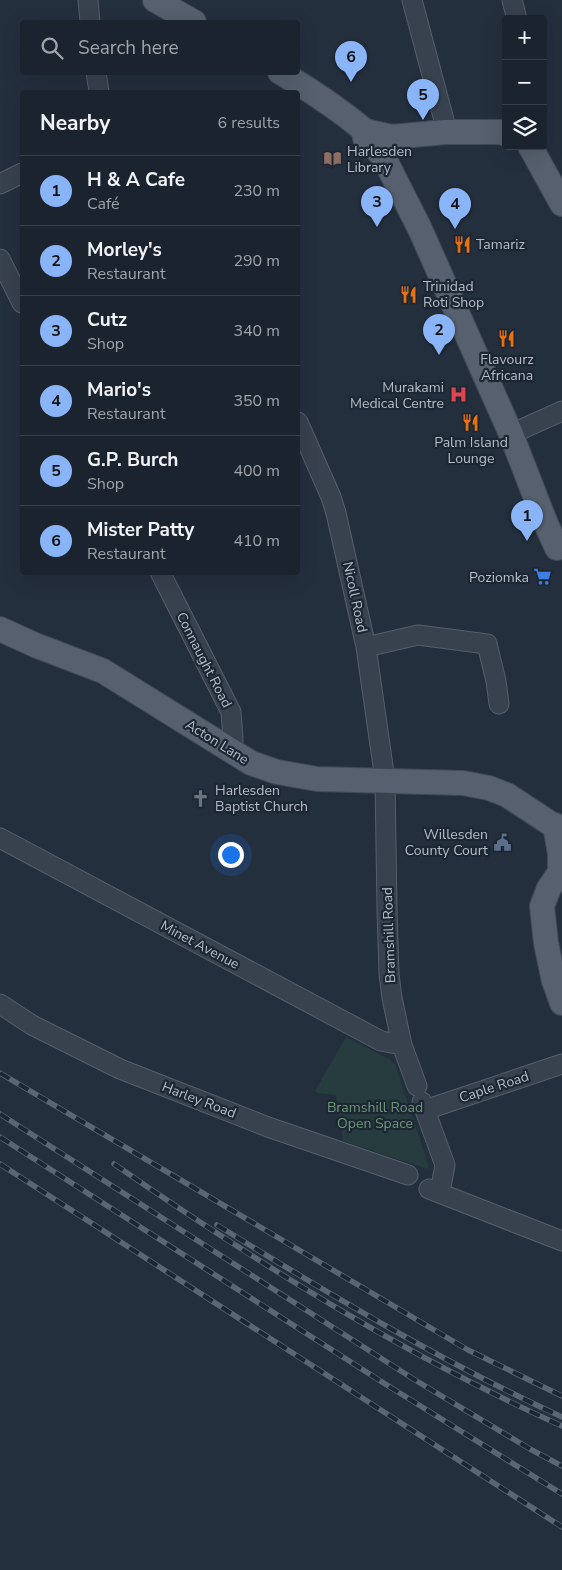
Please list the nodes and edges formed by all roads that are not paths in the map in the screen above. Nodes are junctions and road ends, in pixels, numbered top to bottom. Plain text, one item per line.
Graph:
1 (88, 0) edge
2 (155, 0) edge
3 (412, 0) edge
4 (512, 0) edge
5 (516, 15) edge
6 (90, 20) edge
7 (190, 20) edge
8 (96, 75) edge
9 (285, 75) edge
10 (99, 90) edge
11 (445, 132) junction
12 (502, 133) edge
13 (388, 147) junction
14 (532, 150) edge
15 (20, 174) edge
16 (0, 184) edge
17 (562, 204) edge
18 (0, 258) edge
19 (20, 299) edge
20 (562, 412) edge
21 (300, 427) edge
22 (511, 434) junction
23 (560, 546) edge
24 (162, 575) edge
25 (0, 629) edge
26 (366, 647) junction
27 (499, 704) dead end
28 (233, 752) junction
29 (385, 780) junction
30 (558, 828) edge
31 (0, 838) edge
32 (561, 872) edge
33 (562, 1003) edge
34 (0, 1004) edge
35 (402, 1045) junction
36 (562, 1064) edge
37 (421, 1099) junction
38 (408, 1176) dead end
39 (562, 1241) edge

1 - 6 street
2 - 7 main road
3 - 11 street
4 - 5 street
8 - 10 street
9 - 13 main road
11 - 12 main road
11 - 13 main road
13 - 22 main road
14 - 17 main road
15 - 16 street
18 - 19 street
20 - 22 street
21 - 26 street, Nicoll Road
22 - 23 main road
24 - 28 street, Connaught Road
25 - 28 main road, Acton Lane
26 - 27 street
26 - 29 street, Nicoll Road
28 - 29 main road, Acton Lane
29 - 30 main road, Acton Lane
29 - 35 street, Bramshill Road
30 - 32 main road
31 - 35 street, Minet Avenue
32 - 33 main road
34 - 38 street, Harley Road
35 - 37 street, Bramshill Road
36 - 37 street, Caple Road
37 - 39 street, Bramshill Road

